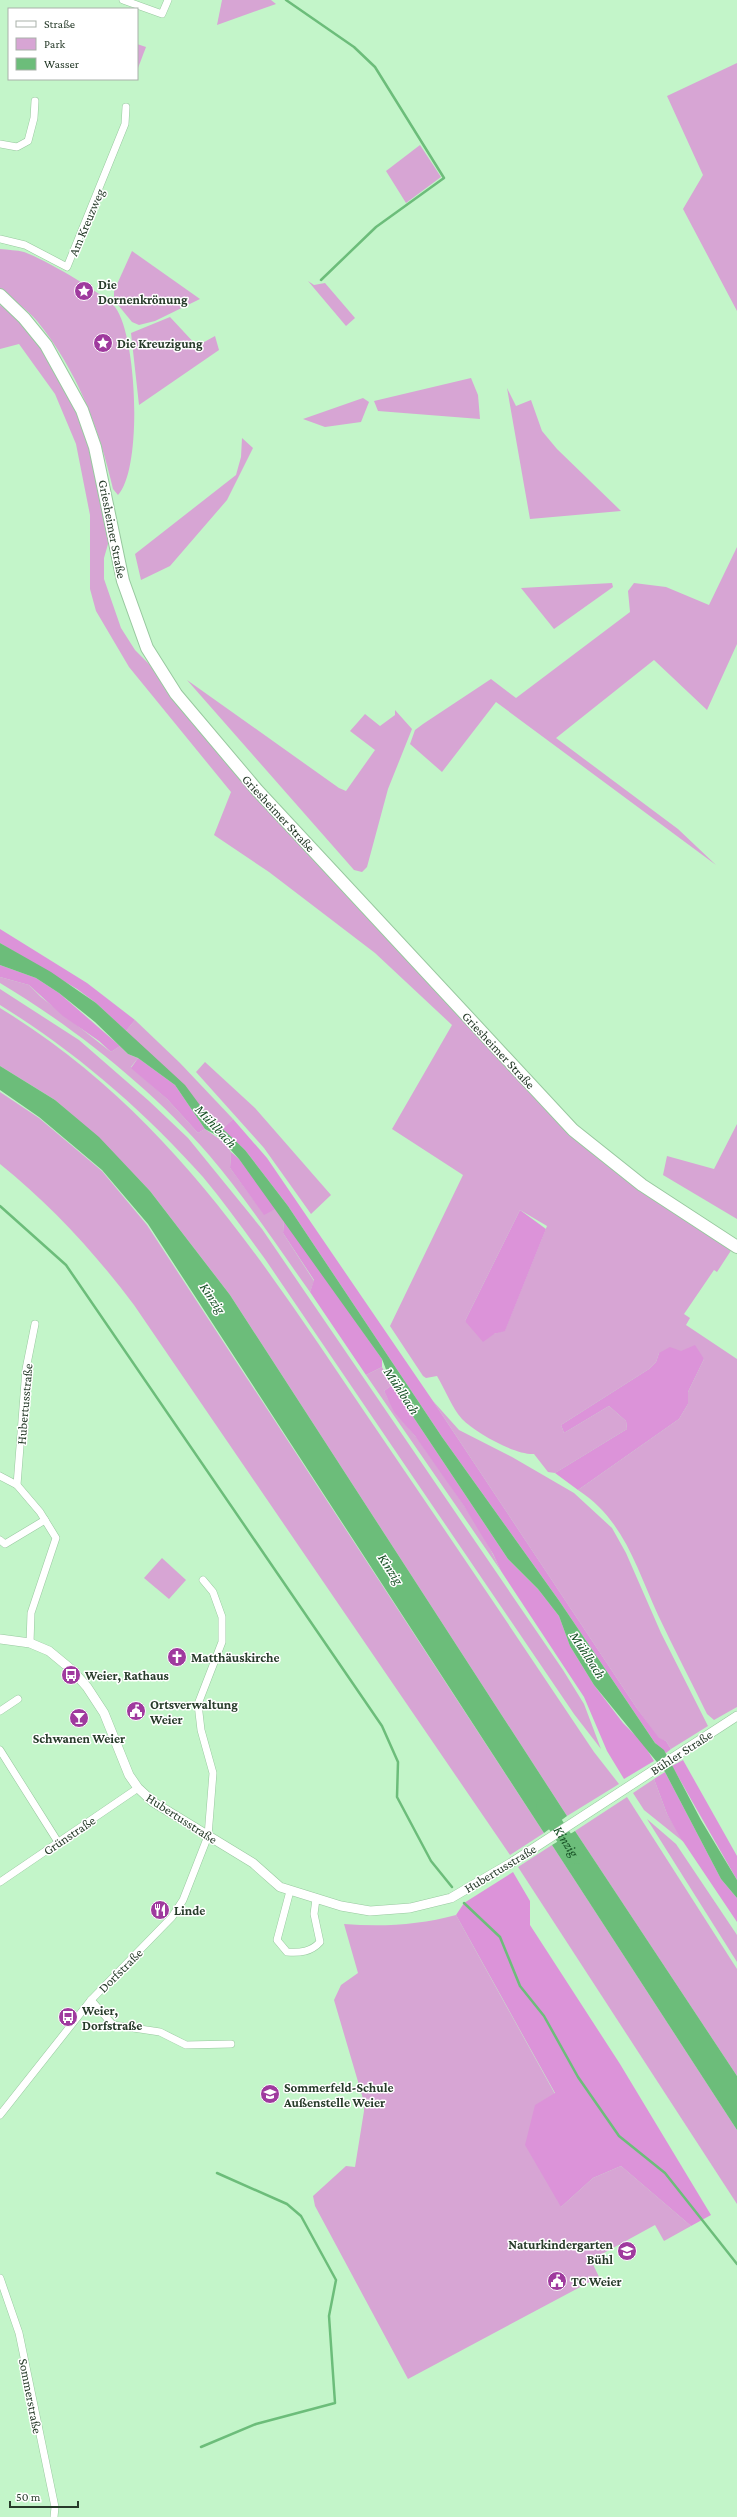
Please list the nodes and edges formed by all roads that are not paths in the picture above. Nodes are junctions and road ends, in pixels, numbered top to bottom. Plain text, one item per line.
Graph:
1 (123, 0) edge
2 (168, 0) edge
3 (35, 101) dead end
4 (126, 107) dead end
5 (0, 144) edge
6 (0, 239) edge
7 (0, 295) edge
8 (737, 1248) edge
9 (35, 1324) dead end
10 (0, 1476) edge
11 (17, 1485) junction
12 (45, 1520) junction
13 (0, 1540) edge
14 (203, 1580) dead end
15 (0, 1639) edge
16 (30, 1643) junction
17 (18, 1699) dead end
18 (0, 1711) edge
19 (737, 1716) edge
20 (0, 1750) edge
21 (138, 1788) junction
22 (625, 1789) joint
23 (208, 1836) junction
24 (58, 1842) junction
25 (0, 1882) edge
26 (290, 1891) junction
27 (316, 1899) junction
28 (91, 2000) junction
29 (231, 2044) dead end
30 (0, 2115) edge
31 (0, 2278) edge
32 (54, 2517) edge

1 - 2 street
3 - 5 street
4 - 6 street, Am Kreuzweg
7 - 8 main road, Griesheimer Straße
9 - 11 street, Hubertusstraße
10 - 11 street
11 - 12 street
12 - 13 street
12 - 16 street
14 - 23 street, Dorfstraße
15 - 16 street, Hubertusstraße
16 - 21 street, Hubertusstraße
17 - 18 street
19 - 22 street, Bühler Straße
20 - 24 street
21 - 23 street, Hubertusstraße
21 - 24 street, Grünstraße
22 - 27 street, Hubertusstraße
23 - 26 street, Hubertusstraße
23 - 28 street, Dorfstraße
24 - 25 street, Grünstraße
26 - 27 street, Hubertusstraße
26 - 27 street
28 - 29 street
28 - 30 street, Dorfstraße
31 - 32 street, Sommerstraße

